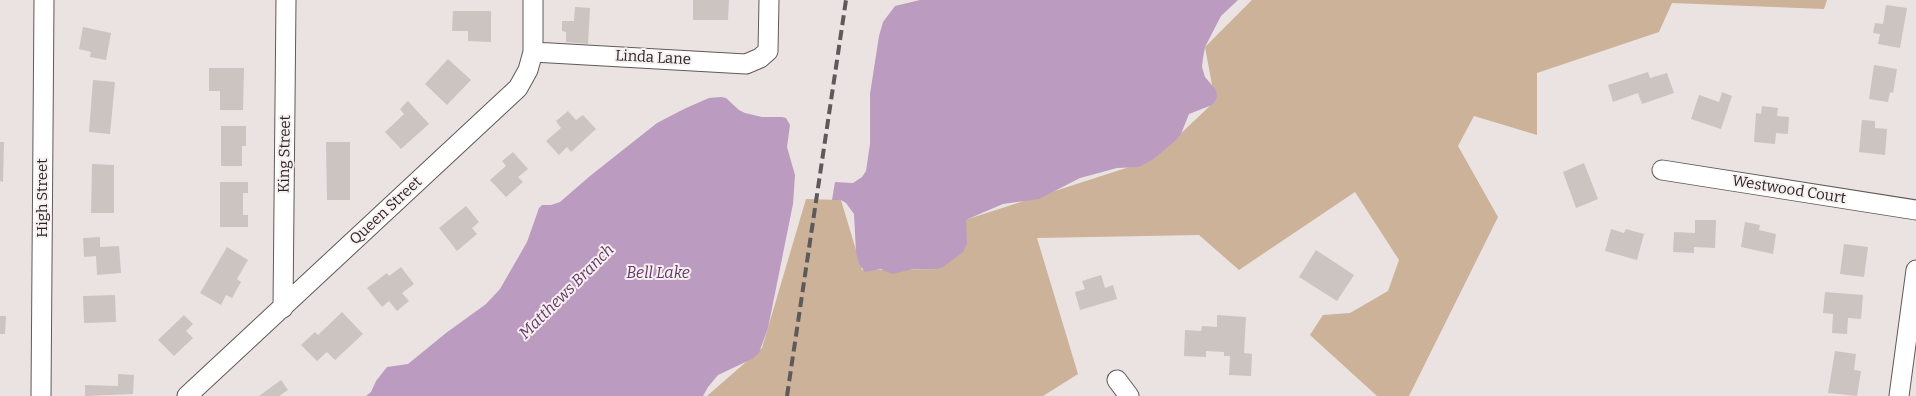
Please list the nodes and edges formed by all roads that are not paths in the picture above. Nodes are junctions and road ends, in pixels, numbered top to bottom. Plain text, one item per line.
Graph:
1 (44, 0) edge
2 (286, 0) edge
3 (533, 0) edge
4 (769, 0) edge
5 (533, 52) junction
6 (1662, 170) dead end
7 (1916, 210) edge
8 (1916, 270) edge
9 (283, 308) junction
10 (1117, 380) dead end
11 (42, 396) edge
12 (187, 396) edge
13 (1128, 396) edge
14 (1899, 396) edge

1 - 11 street, High Street
2 - 9 street, King Street
3 - 5 street, Queen Street
4 - 5 street, Linda Lane
5 - 9 street, Queen Street
6 - 7 street, Westwood Court
8 - 14 street
9 - 12 street, Queen Street
10 - 13 street

